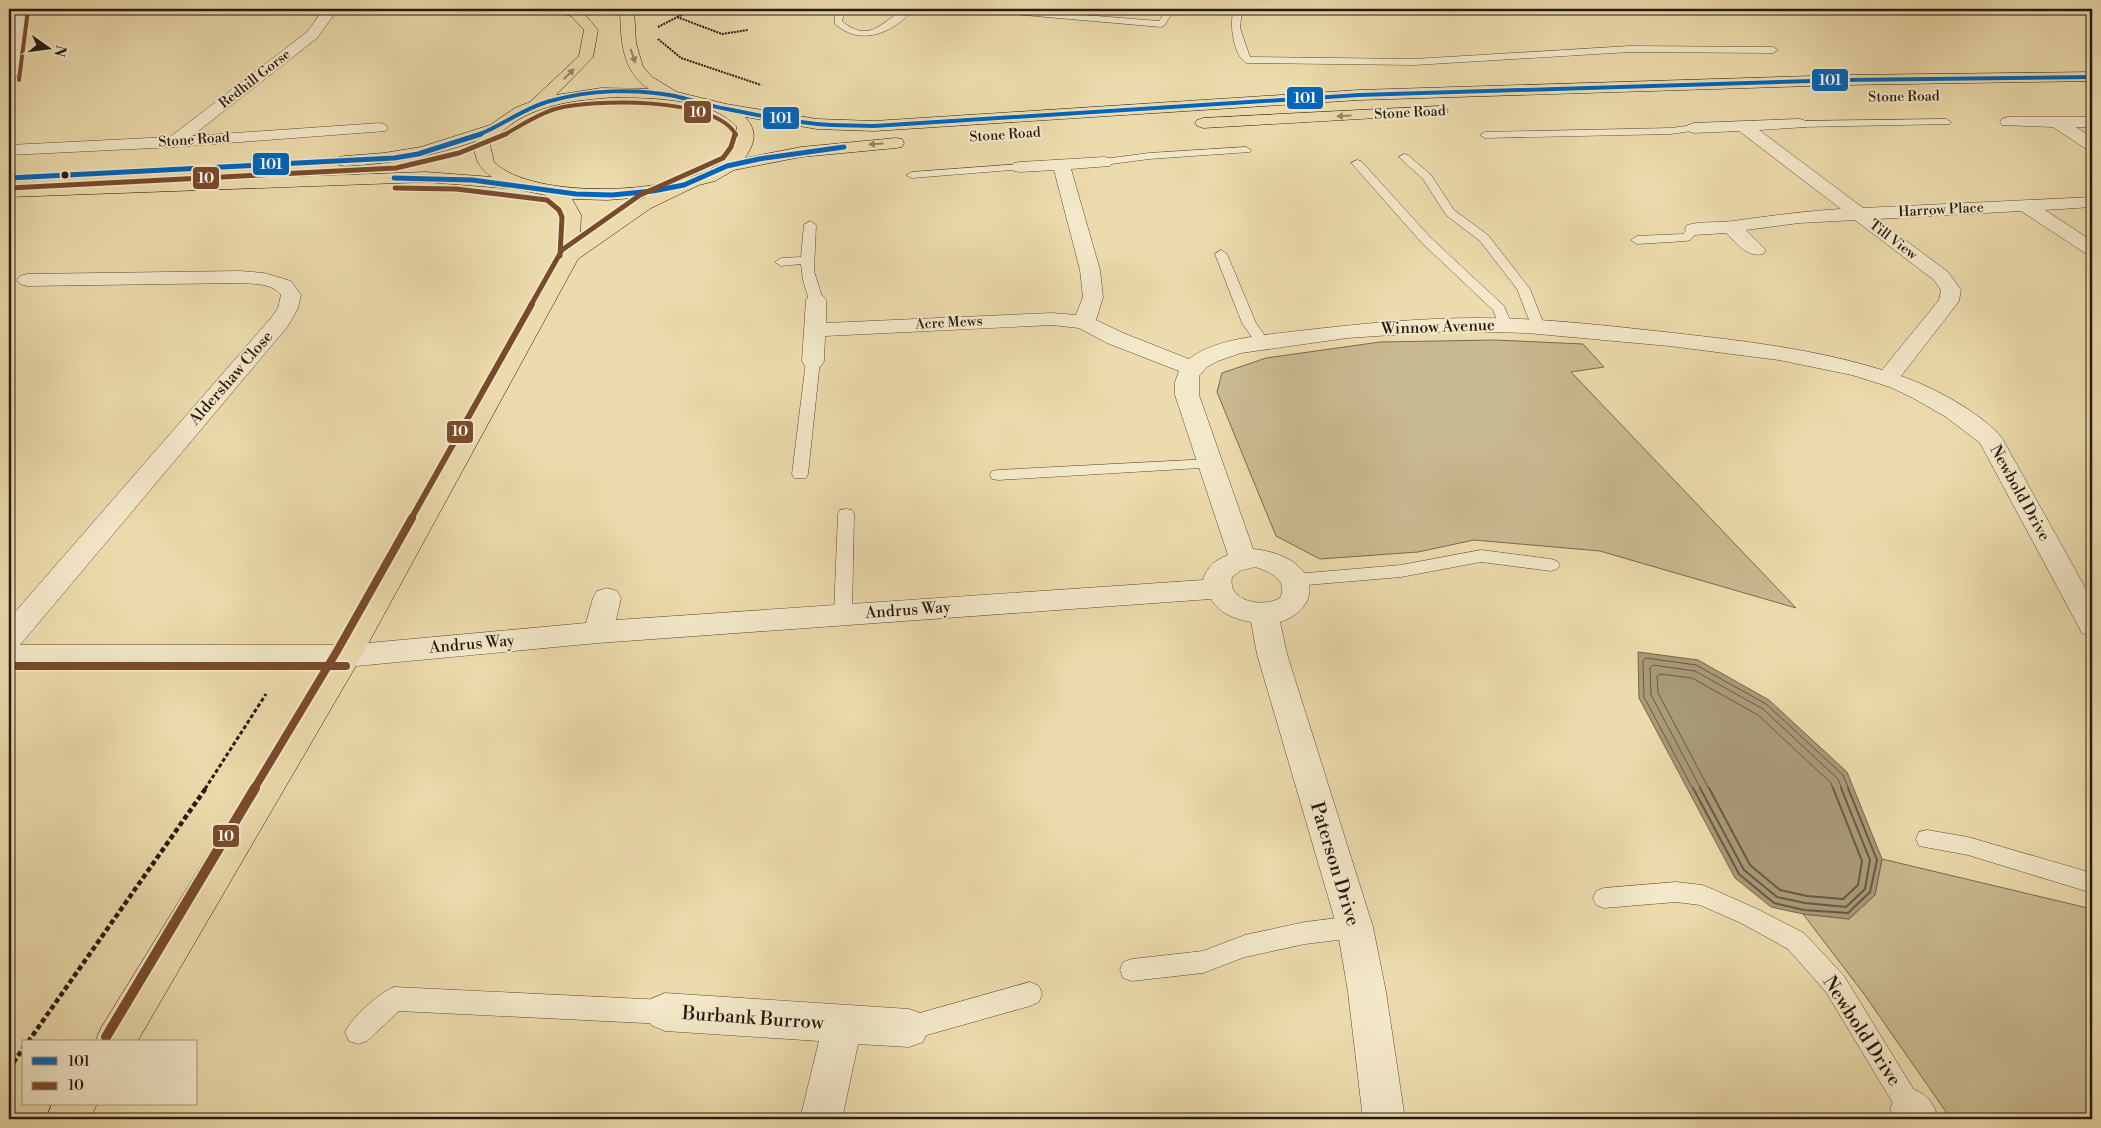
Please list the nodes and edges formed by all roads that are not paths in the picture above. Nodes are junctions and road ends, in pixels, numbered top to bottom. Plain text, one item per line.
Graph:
1 (18, 9) edge
2 (331, 9) edge
3 (562, 9) edge
4 (627, 9) edge
5 (847, 9) edge
6 (910, 9) edge
7 (1012, 9) edge
8 (1171, 9) edge
9 (1238, 9) edge
10 (1774, 50) dead end
11 (9, 77) edge
12 (2092, 77) edge
13 (674, 96) junction
14 (532, 106) junction
15 (726, 109) junction
16 (1456, 110) dead end
17 (1946, 122) dead end
18 (2008, 122) dead end
19 (2057, 122) junction
20 (2092, 122) edge
21 (1183, 124) dead end
22 (1800, 124) joint
23 (1743, 126) junction
24 (380, 128) dead end
25 (1694, 128) joint
26 (494, 129) junction
27 (1486, 135) dead end
28 (174, 142) junction
29 (916, 142) dead end
30 (2092, 145) edge
31 (9, 150) edge
32 (1246, 150) dead end
33 (1404, 157) dead end
34 (1104, 162) joint
35 (1357, 163) dead end
36 (1061, 164) junction
37 (729, 166) junction
38 (1020, 167) joint
39 (912, 175) dead end
40 (9, 178) edge
41 (693, 182) junction
42 (518, 185) junction
43 (551, 191) junction
44 (9, 192) edge
45 (2092, 202) edge
46 (2026, 206) junction
47 (1859, 214) junction
48 (810, 225) dead end
49 (1731, 227) junction
50 (1694, 229) joint
51 (1637, 240) dead end
52 (1756, 250) dead end
53 (2092, 250) edge
54 (1220, 254) dead end
55 (570, 256) junction
56 (807, 260) junction
57 (781, 262) dead end
58 (33, 288) dead end
59 (816, 300) joint
60 (1084, 322) junction
61 (1505, 325) junction
62 (1538, 327) junction
63 (814, 330) junction
64 (1263, 343) junction
65 (812, 362) joint
66 (1192, 368) junction
67 (1887, 379) junction
68 (1210, 464) junction
69 (800, 474) dead end
70 (998, 475) dead end
71 (846, 514) dead end
72 (1243, 558) junction
73 (1551, 565) dead end
74 (1295, 580) junction
75 (1218, 589) junction
76 (607, 598) dead end
77 (843, 614) junction
78 (1264, 614) junction
79 (2092, 626) edge
80 (598, 632) junction
81 (10, 653) edge
82 (346, 656) junction
83 (1928, 839) dead end
84 (2092, 883) edge
85 (1604, 898) dead end
86 (1355, 927) junction
87 (1132, 970) dead end
88 (1030, 994) dead end
89 (665, 1012) joint
90 (842, 1025) junction
91 (909, 1028) joint
92 (358, 1032) dead end
93 (116, 1040) edge
94 (75, 1106) edge
95 (1915, 1114) edge
96 (67, 1119) edge
97 (821, 1119) edge
98 (1384, 1119) edge

1 - 11 street
2 - 28 street, Redhill Gorse
14 -> 3 highway
4 -> 13 highway
5 - 6 lane
7 - 8 lane
9 - 10 lane
12 - 15 highway, Stone Road
13 - 14 highway
13 - 15 highway, Stone Road
14 - 26 highway, Stone Road
15 - 37 highway
16 -> 21 highway, Stone Road
17 - 22 lane
18 - 19 street
19 - 20 street
19 - 30 street
22 - 23 street
23 - 25 street
23 - 47 street, Till View
24 - 28 street, Stone Road
25 - 27 lane
26 - 40 highway, Stone Road
26 - 42 highway
28 - 31 street, Stone Road
29 -> 37 highway
32 - 34 lane
33 - 62 lane
34 - 36 street
35 - 61 lane
36 - 38 street
36 - 60 street
37 - 41 highway
38 - 39 lane
41 - 43 highway
41 - 55 highway
42 - 43 highway
42 - 44 highway
43 - 55 highway
45 - 46 street, Harrow Place
46 - 47 street, Harrow Place
46 - 53 street
47 - 49 street, Harrow Place
47 - 67 street, Till View
48 - 56 lane
49 - 50 street, Harrow Place
49 - 52 street
50 - 51 lane
54 - 64 lane
55 - 82 highway
56 - 57 lane
56 - 59 lane
58 - 81 street, Aldershaw Close
59 - 63 street
60 - 63 street, Acre Mews
60 - 66 street, Acre Mews
61 - 62 street, Winnow Avenue
61 - 64 street, Winnow Avenue
62 - 67 street, Winnow Avenue
63 - 65 street
64 - 66 street, Winnow Avenue
65 - 69 lane
66 - 68 street
67 - 79 street, Newbold Drive
68 - 70 lane
68 - 72 street
71 - 77 lane
72 - 74 street
72 - 75 street
73 - 74 lane
74 - 78 street
75 - 77 street, Andrus Way
75 - 78 street
76 - 80 street
77 - 80 street, Andrus Way
78 - 86 street, Paterson Drive
80 - 82 street, Andrus Way
81 - 82 street, Andrus Way
82 - 93 highway
83 - 84 lane
85 - 95 lane, Newbold Drive
86 - 87 lane
86 - 98 street, Paterson Drive
88 - 91 lane
89 - 90 street, Burbank Burrow
89 - 92 lane
90 - 91 street, Burbank Burrow
90 - 97 street, Burbank Burrow
94 - 96 highway

